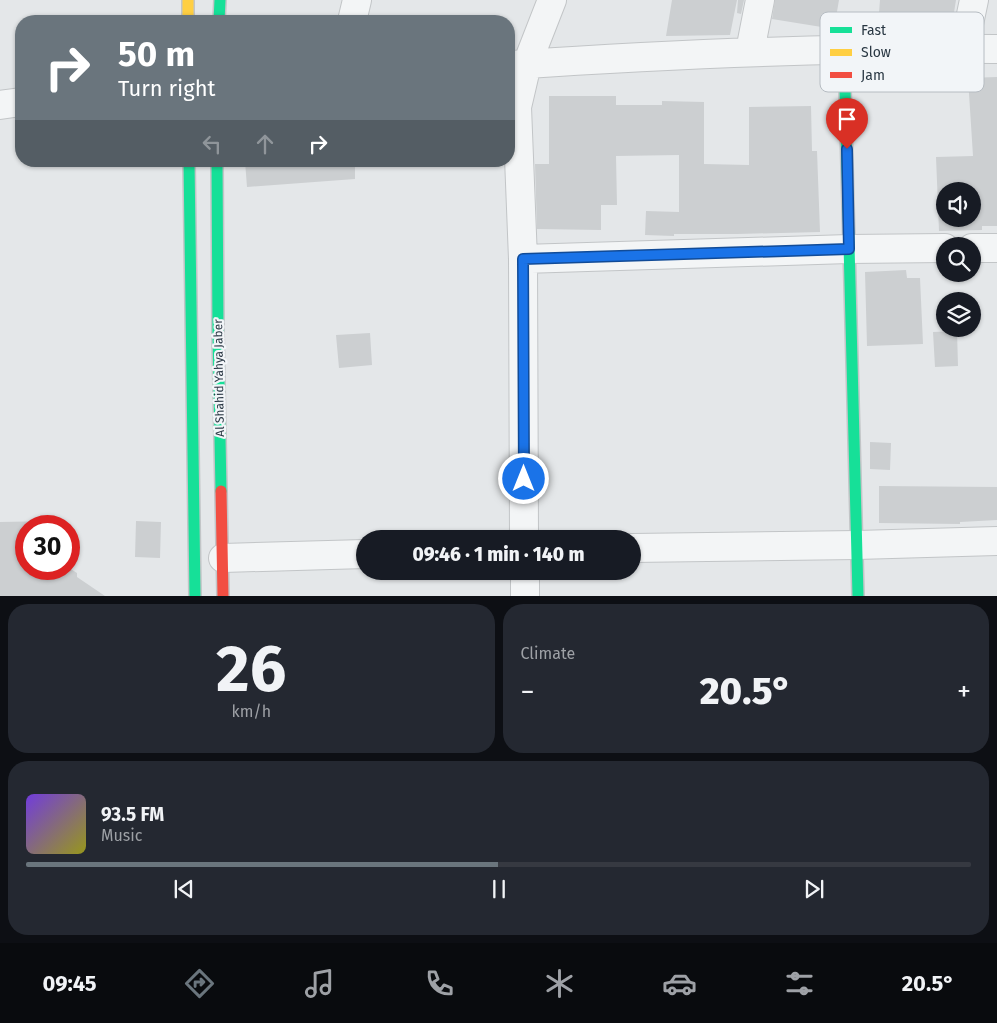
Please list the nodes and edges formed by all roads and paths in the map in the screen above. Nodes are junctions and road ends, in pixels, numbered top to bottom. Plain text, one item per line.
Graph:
1 (188, 0) edge
2 (220, 0) edge
3 (358, 0) edge
4 (552, 0) edge
5 (760, 0) edge
6 (188, 15) edge
7 (219, 15) edge
8 (354, 15) edge
9 (984, 49) edge
10 (997, 49) edge
11 (820, 50) edge
12 (750, 51) junction
13 (518, 64) edge
14 (845, 92) edge
15 (15, 103) edge
16 (0, 105) edge
17 (189, 167) edge
18 (217, 167) edge
19 (936, 248) edge
20 (981, 248) edge
21 (997, 248) edge
22 (849, 249) junction
23 (523, 259) junction
24 (524, 530) edge
25 (997, 541) edge
26 (857, 545) junction
27 (641, 548) edge
28 (356, 554) edge
29 (223, 558) junction
30 (525, 580) edge
31 (195, 596) edge
32 (223, 596) edge
33 (525, 596) edge
34 (858, 596) edge

1 - 6 street
2 - 7 street
3 - 8 street
4 - 13 street
5 - 12 street
9 - 10 street
11 - 12 street
12 - 13 street
13 - 23 street
14 - 22 street
15 - 16 street
17 - 31 street
18 - 29 street, Al Shahid Yahya Jaber
19 - 22 street
20 - 21 street
22 - 23 street
22 - 26 street
23 - 24 street
25 - 26 street
26 - 27 street
26 - 34 street
28 - 29 street
29 - 32 street, Al Shahid Yahya Jaber
30 - 33 street

